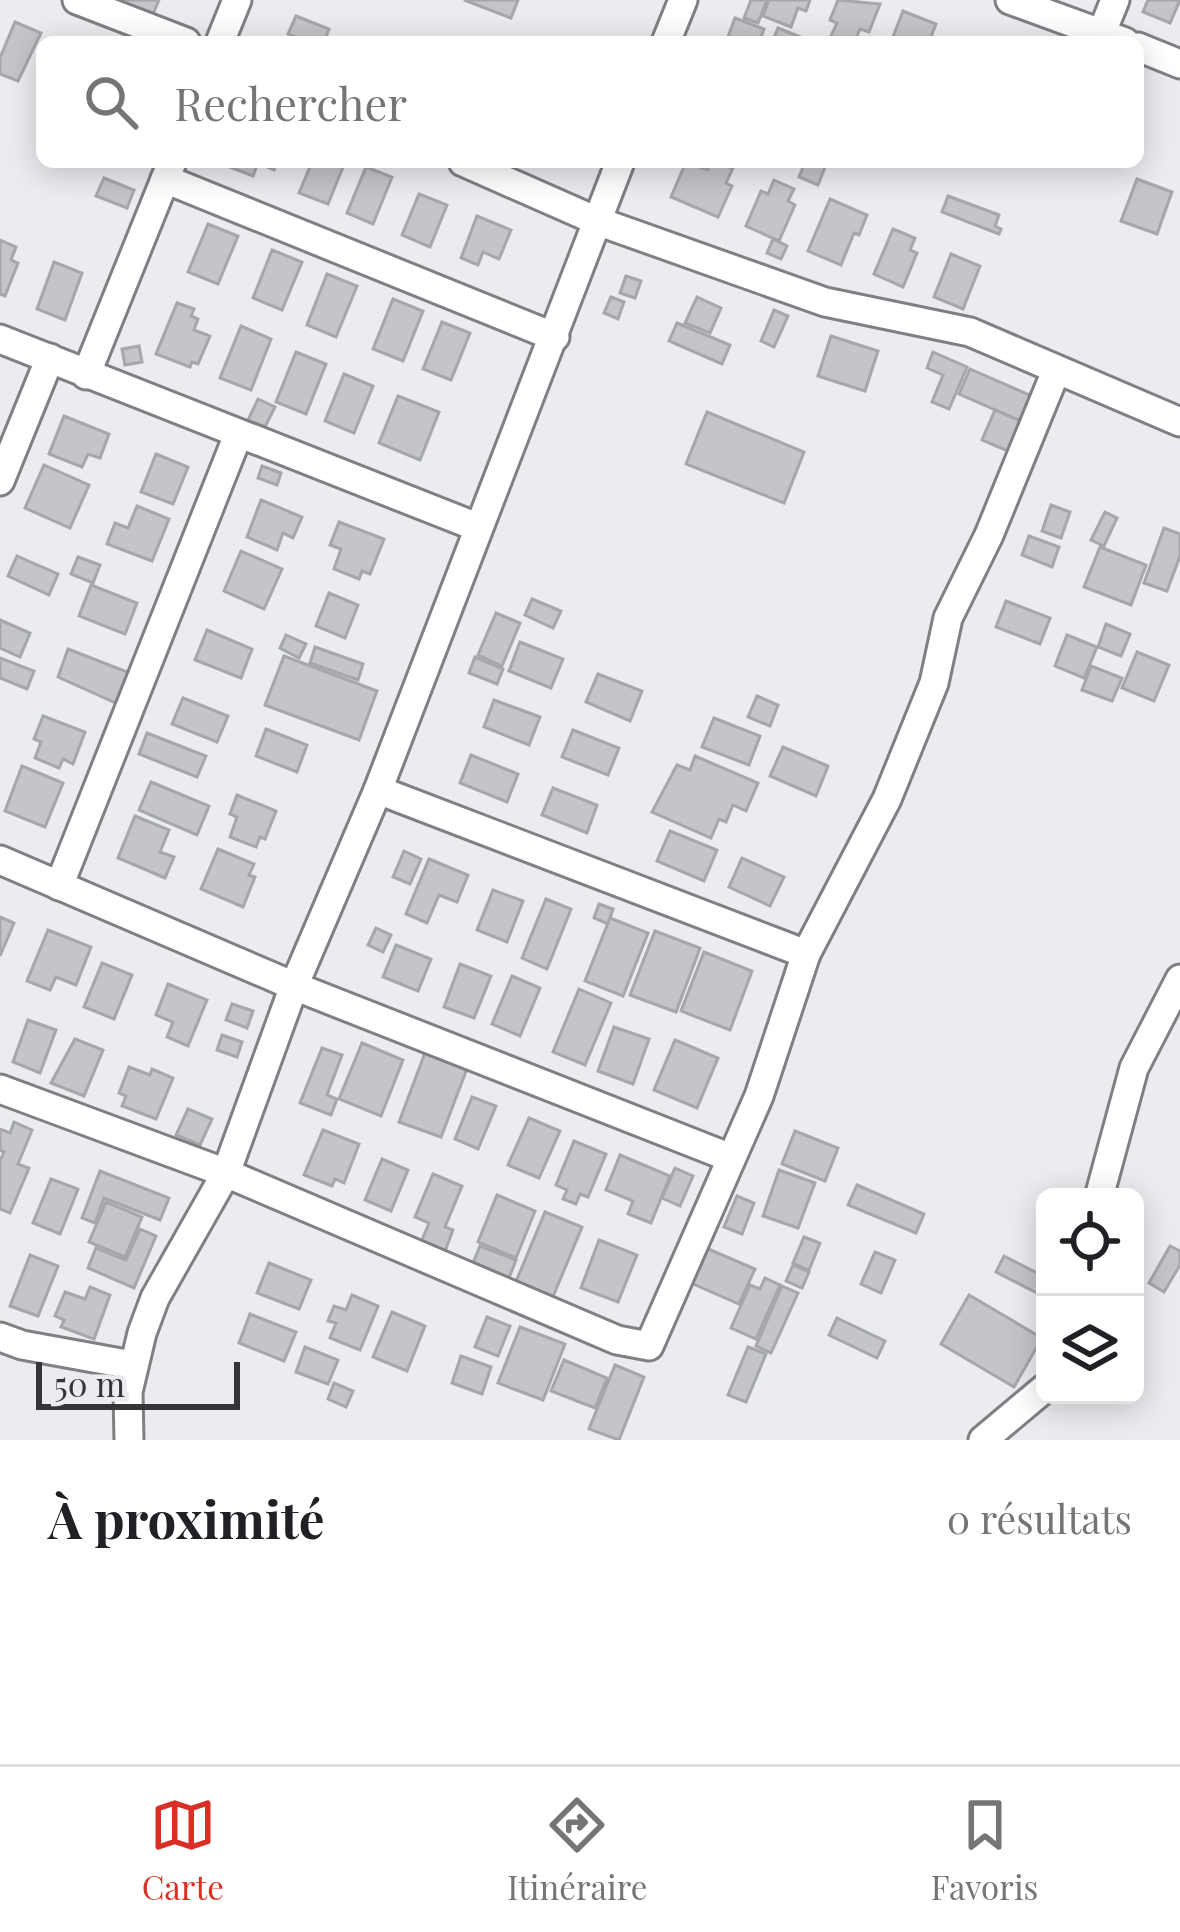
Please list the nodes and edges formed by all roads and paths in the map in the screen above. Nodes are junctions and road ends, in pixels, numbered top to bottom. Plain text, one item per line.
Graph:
1 (77, 0) edge
2 (237, 0) edge
3 (682, 0) edge
4 (1010, 0) edge
5 (1115, 0) edge
6 (170, 36) edge
7 (222, 36) edge
8 (668, 36) edge
9 (1110, 36) edge
10 (1113, 36) edge
11 (1144, 49) edge
12 (1180, 64) edge
13 (477, 168) edge
14 (618, 168) edge
15 (168, 170) edge
16 (597, 221) junction
17 (555, 337) junction
18 (0, 339) edge
19 (50, 358) junction
20 (1056, 371) junction
21 (86, 375) junction
22 (1180, 422) edge
23 (238, 435) junction
24 (0, 481) edge
25 (477, 527) junction
26 (378, 790) junction
27 (0, 860) edge
28 (59, 886) junction
29 (806, 954) junction
30 (1180, 979) edge
31 (294, 986) junction
32 (0, 1090) edge
33 (731, 1158) junction
34 (226, 1173) junction
35 (1101, 1188) edge
36 (0, 1337) edge
37 (132, 1365) junction
38 (1036, 1396) edge
39 (129, 1440) edge
40 (983, 1440) edge

1 - 6 street
2 - 7 street
3 - 8 street
4 - 9 street
5 - 10 street
11 - 12 street
13 - 16 street
14 - 16 street
15 - 17 street
15 - 21 street
16 - 17 street
16 - 20 street
17 - 25 street
18 - 19 street
19 - 21 street
19 - 24 street
20 - 22 street
20 - 29 street
21 - 23 street
23 - 25 street
23 - 28 street
25 - 26 street
26 - 29 street
26 - 31 street
27 - 28 street
28 - 31 street
29 - 33 street
30 - 35 street
31 - 33 street
31 - 34 street
32 - 34 street
33 - 34 street
34 - 37 street
36 - 37 street
37 - 39 street
38 - 40 street

